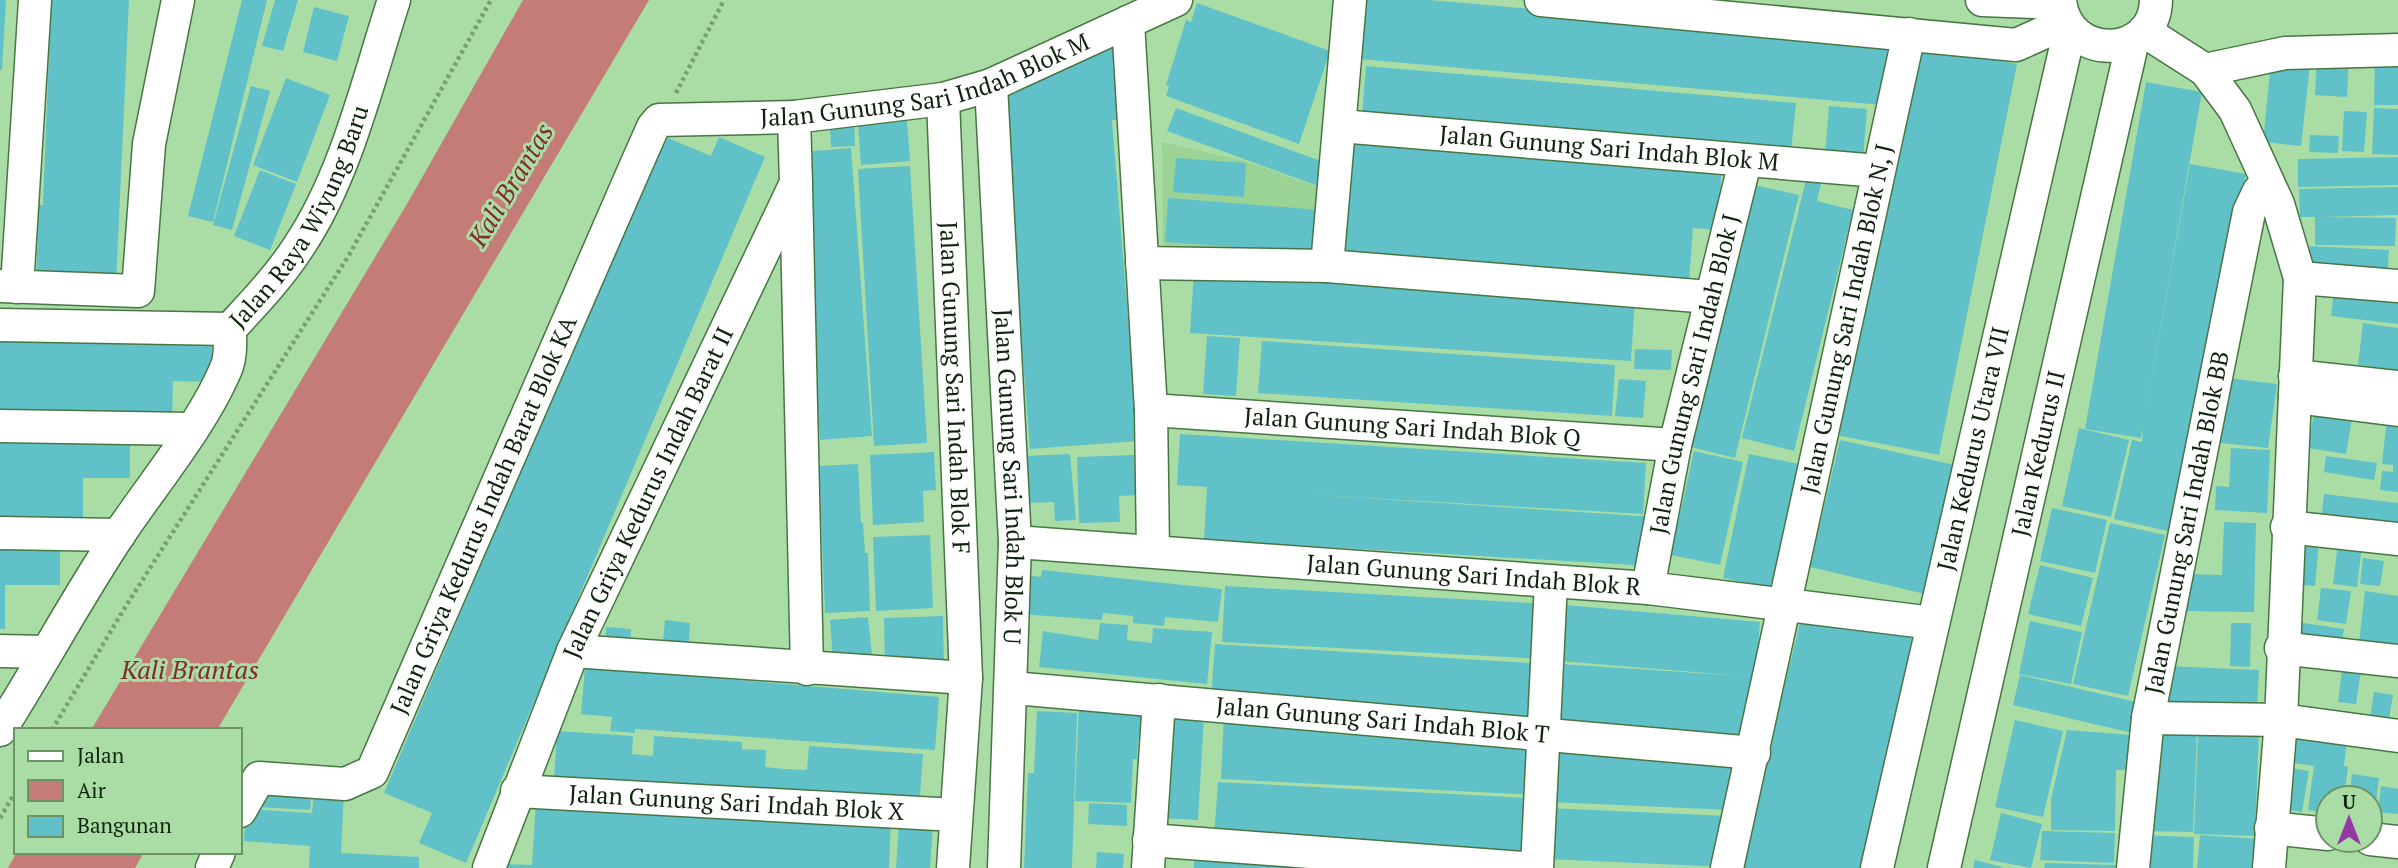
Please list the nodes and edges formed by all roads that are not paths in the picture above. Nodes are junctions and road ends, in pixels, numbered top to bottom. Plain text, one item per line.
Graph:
1 (35, 0) edge
2 (178, 0) edge
3 (394, 0) edge
4 (1176, 0) edge
5 (1350, 0) edge
6 (1541, 0) edge
7 (1982, 0) edge
8 (2156, 0) edge
9 (2019, 2) edge
10 (2064, 14) edge
11 (1128, 22) junction
12 (1909, 34) junction
13 (2138, 35) junction
14 (2398, 50) edge
15 (2205, 70) junction
16 (991, 85) junction
17 (943, 99) junction
18 (793, 117) junction
19 (663, 118) joint
20 (1340, 126) junction
21 (1745, 162) junction
22 (1878, 171) junction
23 (796, 183) junction
24 (2267, 183) junction
25 (1142, 263) junction
26 (1328, 266) junction
27 (2300, 278) junction
28 (8, 286) edge
29 (2398, 286) edge
30 (1710, 297) junction
31 (0, 325) edge
32 (230, 329) junction
33 (2295, 386) junction
34 (2398, 387) edge
35 (1151, 410) junction
36 (2398, 410) edge
37 (0, 426) edge
38 (191, 429) junction
39 (1675, 445) junction
40 (2287, 527) junction
41 (0, 533) edge
42 (119, 535) junction
43 (2398, 540) edge
44 (1016, 542) junction
45 (1153, 551) junction
46 (1551, 582) junction
47 (1648, 588) junction
48 (1787, 606) junction
49 (1933, 623) junction
50 (2281, 648) junction
51 (0, 651) edge
52 (573, 651) junction
53 (45, 652) junction
54 (2398, 661) edge
55 (807, 669) junction
56 (966, 678) junction
57 (1013, 688) junction
58 (1159, 700) junction
59 (2148, 718) junction
60 (2281, 720) junction
61 (0, 730) edge
62 (1545, 733) junction
63 (2398, 736) edge
64 (1754, 753) junction
65 (517, 790) junction
66 (242, 807) edge
67 (956, 815) junction
68 (2271, 828) junction
69 (2314, 833) edge
70 (1148, 854) edge
71 (489, 868) edge
72 (953, 868) edge
73 (1004, 868) edge
74 (1523, 868) edge
75 (1537, 868) edge
76 (1727, 868) edge
77 (1877, 868) edge
78 (1944, 868) edge
79 (2133, 868) edge
80 (2269, 868) edge

1 - 28 street
2 - 28 street
3 - 32 street, Jalan Raya Wiyung Baru
4 - 11 street, Jalan Gunung Sari Indah Blok M
5 - 20 street
6 - 12 street
7 - 9 street
8 - 13 street, Jalan Kedurus II
9 - 10 street
10 - 12 street
10 - 13 street
10 - 49 street, Jalan Kedurus Utara VII
11 - 16 street, Jalan Gunung Sari Indah Blok M
11 - 25 street
12 - 22 street, Jalan Gunung Sari Indah Blok N, J
13 - 15 street
13 - 78 street, Jalan Kedurus II
14 - 15 street
15 - 24 street
16 - 17 street, Jalan Gunung Sari Indah Blok M
16 - 44 street, Jalan Gunung Sari Indah Blok U
17 - 18 street, Jalan Gunung Sari Indah Blok M
17 - 56 street, Jalan Gunung Sari Indah Blok F
18 - 19 street, Jalan Gunung Sari Indah Blok M
18 - 23 street, Jalan Griya Kedurus Indah Barat II
19 - 66 street, Jalan Griya Kedurus Indah Barat Blok KA
20 - 21 street, Jalan Gunung Sari Indah Blok M
20 - 26 street
21 - 22 street, Jalan Gunung Sari Indah Blok M
21 - 30 street, Jalan Gunung Sari Indah Blok J
22 - 48 street, Jalan Gunung Sari Indah Blok N, J
23 - 52 street, Jalan Griya Kedurus Indah Barat II
23 - 55 street
24 - 27 street
24 - 59 street, Jalan Gunung Sari Indah Blok BB
25 - 26 street
25 - 35 street
26 - 30 street
27 - 29 street
27 - 33 street
30 - 39 street, Jalan Gunung Sari Indah Blok J
31 - 32 street, Jalan Raya Wiyung Baru
32 - 38 street
33 - 34 street
33 - 36 street
33 - 40 street
35 - 39 street, Jalan Gunung Sari Indah Blok Q
35 - 45 street
37 - 38 street
38 - 42 street
39 - 47 street, Jalan Gunung Sari Indah Blok J
40 - 43 street
40 - 50 street
41 - 42 street
42 - 53 street
44 - 45 street, Jalan Gunung Sari Indah Blok R
44 - 57 street, Jalan Gunung Sari Indah Blok U
45 - 46 street, Jalan Gunung Sari Indah Blok R
46 - 47 street, Jalan Gunung Sari Indah Blok R
46 - 62 street
47 - 48 street, Jalan Gunung Sari Indah Blok R
48 - 49 street, Jalan Gunung Sari Indah Blok R
48 - 64 street, Jalan Gunung Sari Indah Blok N, J
49 - 77 street, Jalan Kedurus Utara VII
50 - 54 street
50 - 60 street
51 - 53 street
52 - 55 street
52 - 65 street, Jalan Griya Kedurus Indah Barat II
53 - 61 street
55 - 56 street
56 - 67 street, Jalan Gunung Sari Indah Blok F
57 - 58 street, Jalan Gunung Sari Indah Blok T
57 - 73 street, Jalan Gunung Sari Indah Blok U
58 - 62 street, Jalan Gunung Sari Indah Blok T
58 - 70 street
59 - 60 street
59 - 79 street, Jalan Gunung Sari Indah Blok BB
60 - 63 street
60 - 68 street
62 - 64 street, Jalan Gunung Sari Indah Blok T
62 - 75 street
64 - 76 street, Jalan Gunung Sari Indah Blok N, J
65 - 67 street, Jalan Gunung Sari Indah Blok X
65 - 71 street, Jalan Griya Kedurus Indah Barat II
67 - 72 street, Jalan Gunung Sari Indah Blok F
68 - 69 street
68 - 80 street
70 - 74 street

